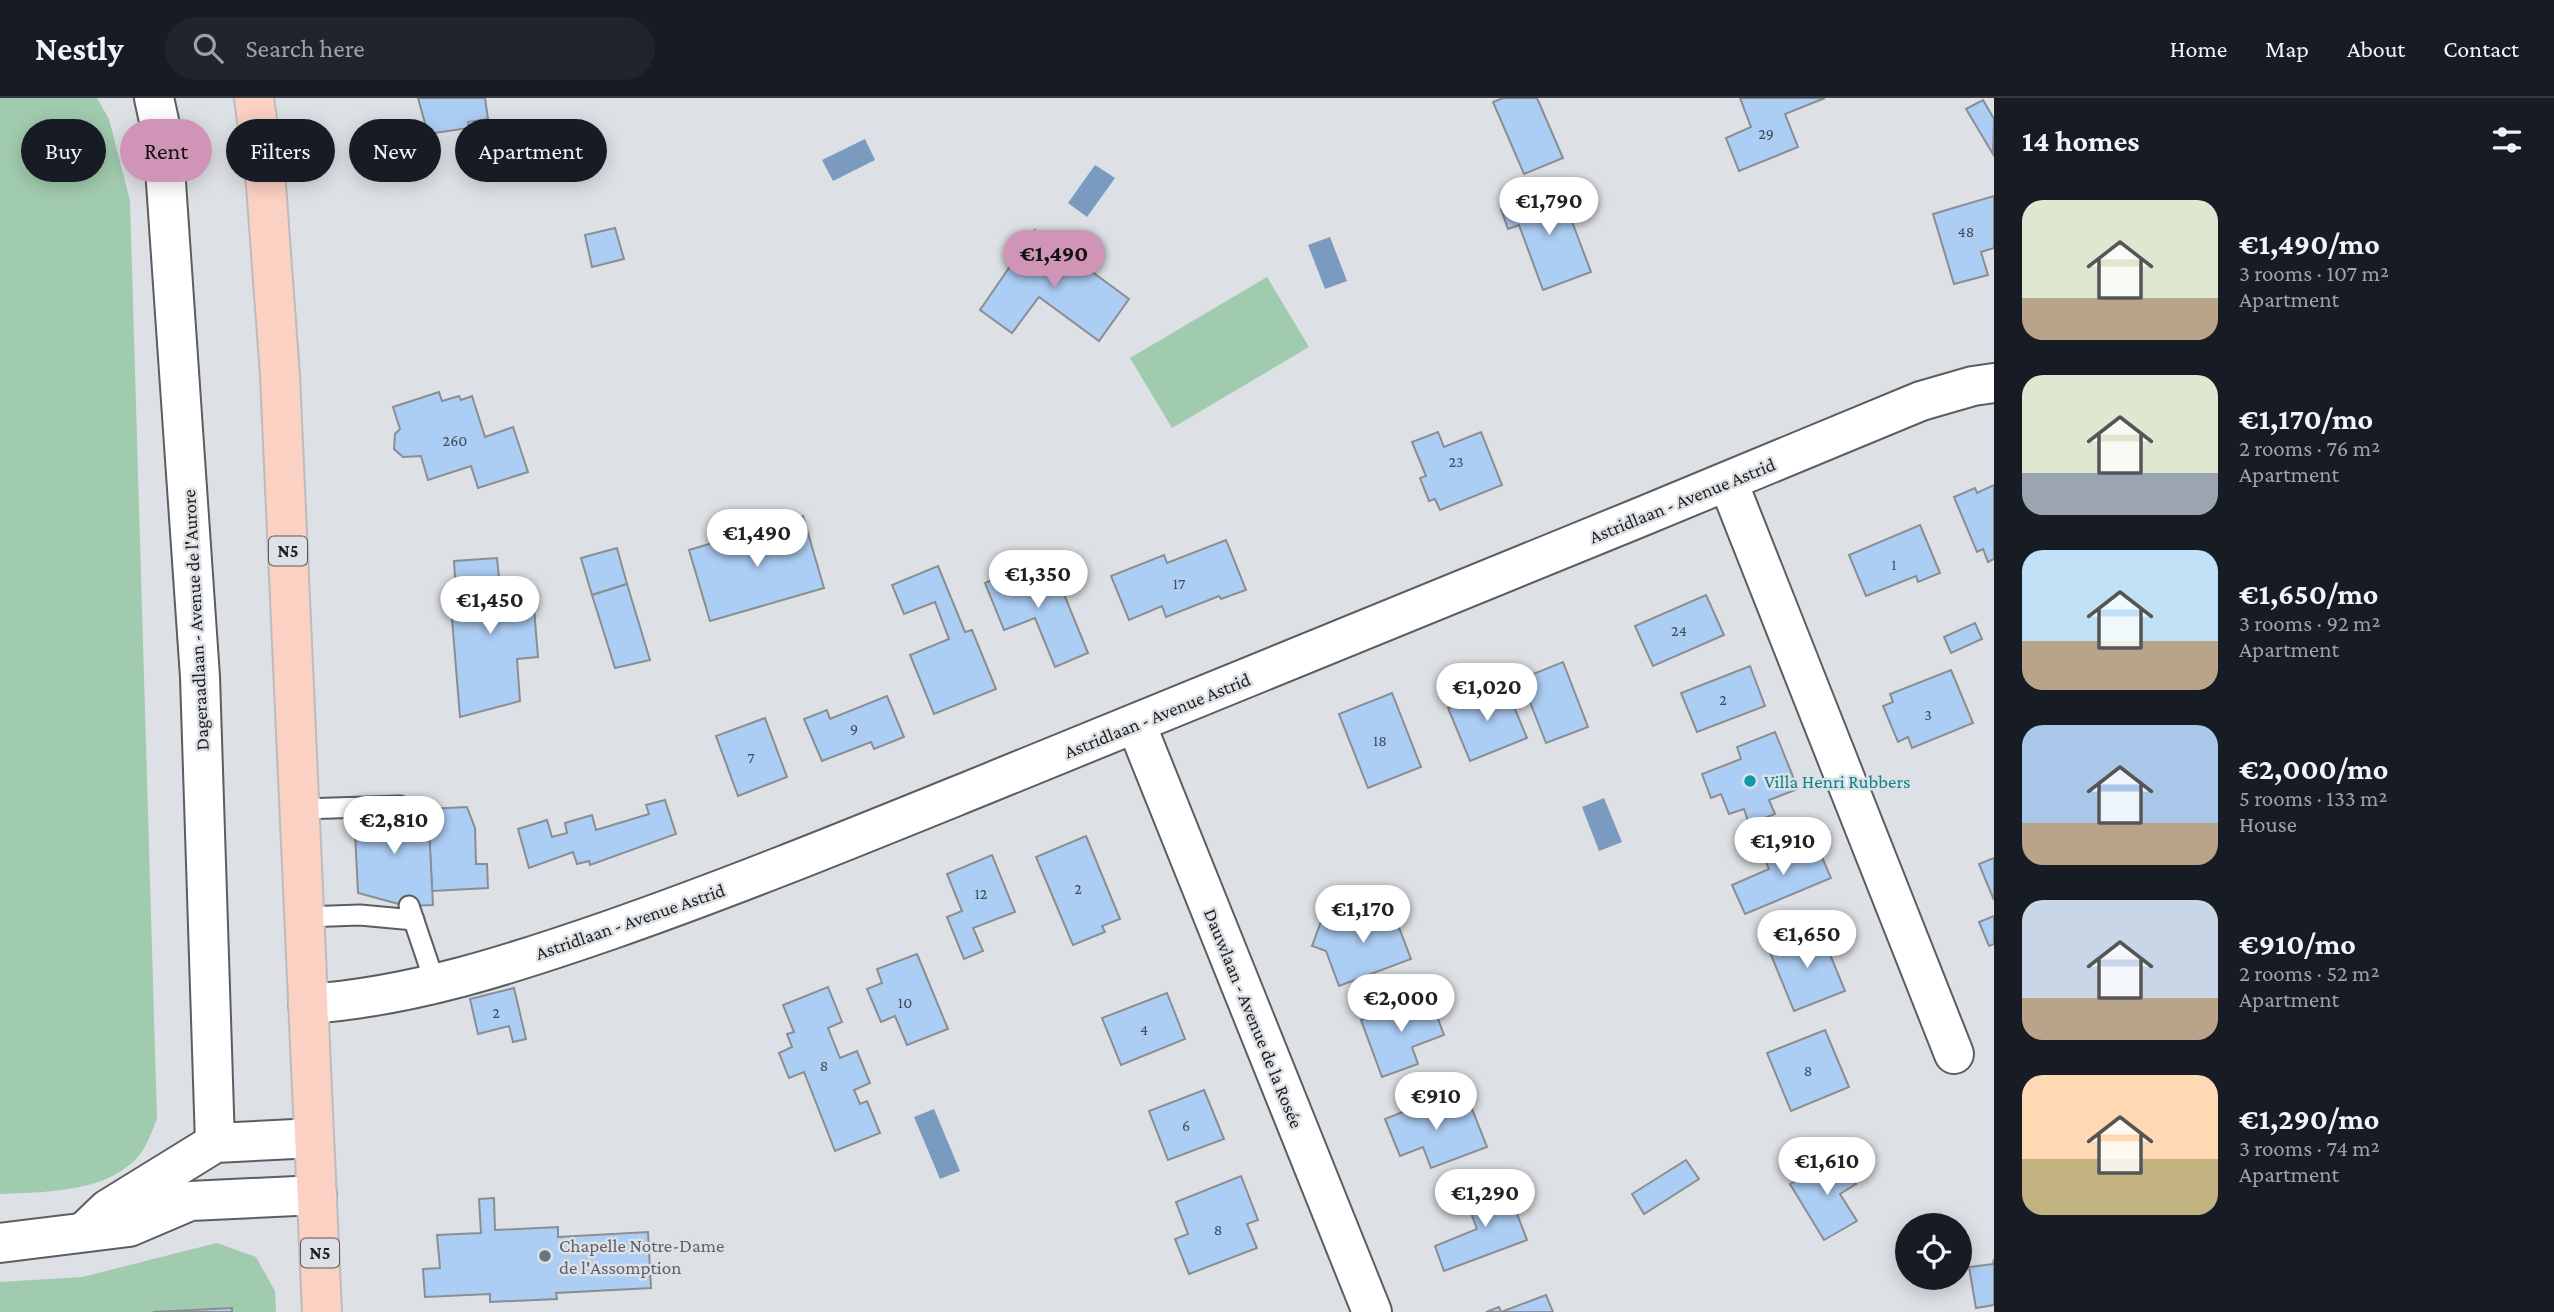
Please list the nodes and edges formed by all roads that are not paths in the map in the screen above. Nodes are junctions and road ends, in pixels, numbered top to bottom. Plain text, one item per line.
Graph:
1 (154, 98) edge
2 (254, 98) edge
3 (1994, 383) edge
4 (1728, 482) junction
5 (1136, 724) junction
6 (299, 809) junction
7 (401, 810) dead end
8 (303, 917) junction
9 (435, 983) junction
10 (307, 1004) junction
11 (1954, 1054) dead end
12 (314, 1139) junction
13 (215, 1143) junction
14 (317, 1195) junction
15 (85, 1231) junction
16 (0, 1243) edge
17 (323, 1312) edge
18 (1372, 1312) edge

1 - 13 street, Dageraadlaan - Avenue de l'Aurore
2 - 6 main road, N5
3 - 4 street, Astridlaan - Avenue Astrid
4 - 5 street, Astridlaan - Avenue Astrid
4 - 11 street
5 - 9 street, Astridlaan - Avenue Astrid
5 - 18 street, Dauwlaan - Avenue de la Rosée
6 - 7 lane
6 - 8 main road, N5
8 - 9 lane
8 - 10 main road, N5
9 - 10 street, Astridlaan - Avenue Astrid
10 - 12 main road, N5
12 - 13 street
12 - 14 main road, N5
13 - 15 street
14 - 15 street
14 - 17 main road, N5
15 - 16 street

